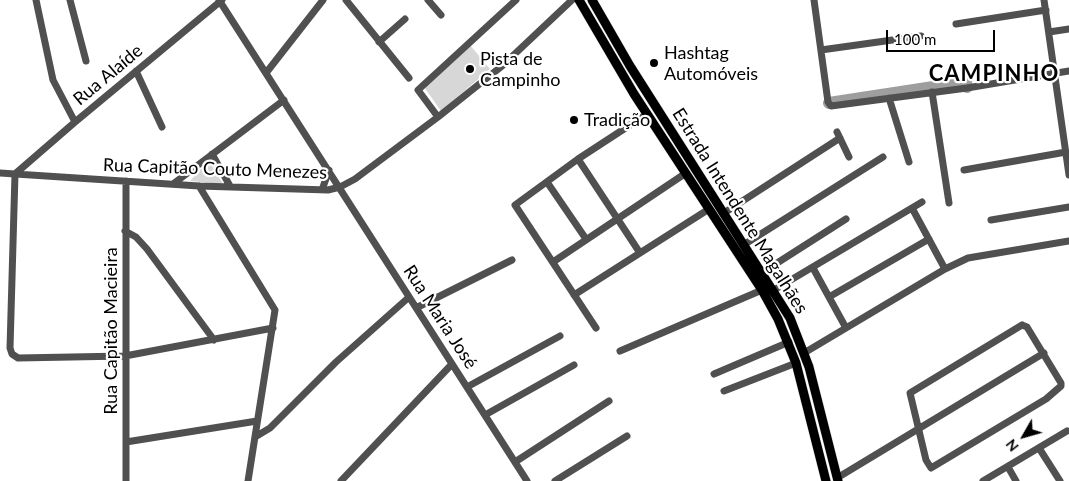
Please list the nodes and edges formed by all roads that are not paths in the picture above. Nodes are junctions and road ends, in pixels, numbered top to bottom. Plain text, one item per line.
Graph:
1 (36, 0) edge
2 (70, 0) edge
3 (221, 0) edge
4 (323, 0) edge
5 (346, 0) edge
6 (428, 0) edge
7 (516, 0) edge
8 (572, 0) edge
9 (579, 0) edge
10 (592, 0) edge
11 (814, 0) edge
12 (1044, 0) edge
13 (1046, 10) junction
14 (441, 15) dead end
15 (405, 18) dead end
16 (956, 24) dead end
17 (1069, 29) edge
18 (1049, 32) junction
19 (921, 36) dead end
20 (379, 42) junction
21 (821, 50) junction
22 (86, 60) dead end
23 (136, 71) junction
24 (1069, 71) edge
25 (266, 73) junction
26 (1054, 73) junction
27 (408, 78) dead end
28 (932, 92) junction
29 (889, 98) junction
30 (284, 100) junction
31 (647, 114) junction
32 (438, 117) junction
33 (75, 122) junction
34 (162, 127) dead end
35 (1066, 152) junction
36 (212, 154) junction
37 (849, 157) dead end
38 (883, 157) dead end
39 (578, 159) junction
40 (909, 162) dead end
41 (1068, 162) edge
42 (329, 170) junction
43 (964, 170) dead end
44 (0, 173) edge
45 (686, 173) junction
46 (16, 174) junction
47 (1069, 176) edge
48 (126, 181) junction
49 (547, 182) junction
50 (173, 184) junction
51 (199, 186) junction
52 (230, 186) junction
53 (340, 187) junction
54 (322, 190) junction
55 (922, 202) dead end
56 (949, 203) dead end
57 (1069, 207) edge
58 (709, 208) junction
59 (912, 208) junction
60 (724, 212) junction
61 (617, 218) junction
62 (846, 219) dead end
63 (991, 220) dead end
64 (125, 231) junction
65 (586, 239) junction
66 (929, 239) junction
67 (1069, 242) edge
68 (745, 244) junction
69 (640, 253) junction
70 (512, 260) dead end
71 (553, 262) junction
72 (813, 268) junction
73 (945, 269) junction
74 (763, 272) junction
75 (762, 290) junction
76 (774, 290) junction
77 (574, 295) junction
78 (829, 297) junction
79 (408, 298) junction
80 (416, 308) junction
81 (273, 328) junction
82 (596, 328) dead end
83 (846, 328) junction
84 (560, 336) dead end
85 (214, 340) junction
86 (789, 342) junction
87 (620, 351) dead end
88 (804, 353) junction
89 (1044, 353) junction
90 (125, 356) junction
91 (796, 363) junction
92 (452, 364) junction
93 (574, 365) dead end
94 (714, 374) dead end
95 (468, 387) junction
96 (724, 391) dead end
97 (609, 401) dead end
98 (485, 415) junction
99 (257, 421) junction
100 (920, 429) junction
101 (1067, 431) dead end
102 (627, 436) dead end
103 (255, 437) junction
104 (126, 442) junction
105 (1039, 448) junction
106 (514, 462) junction
107 (1008, 467) junction
108 (837, 480) edge
109 (126, 481) edge
110 (248, 481) edge
111 (341, 481) edge
112 (527, 481) edge
113 (555, 481) edge
114 (826, 481) edge
115 (983, 481) edge
116 (1016, 481) edge
117 (1060, 481) edge

1 - 33 street
2 - 22 street
3 - 23 street, Rua Alaíde
3 - 25 street, Rua Maria José
4 - 25 street
5 - 20 street
6 - 14 street
7 - 32 street
8 - 32 street, Rua Capitão Couto Menezes
9 - 31 main road, Estrada Intendente Magalhães
10 - 60 main road, Estrada Intendente Magalhães
11 - 21 street
12 - 13 street
13 - 16 street
13 - 18 street
15 - 20 street
17 - 18 street
18 - 26 street
19 - 21 street
20 - 27 street
21 - 29 street
23 - 33 street, Rua Alaíde
23 - 34 street
24 - 26 street
25 - 30 street, Rua Maria José
26 - 28 street
26 - 35 street
28 - 29 street
28 - 56 street
29 - 40 street
30 - 36 street
30 - 42 street, Rua Maria José
31 - 39 street
31 - 45 main road, Estrada Intendente Magalhães
32 - 53 street, Rua Capitão Couto Menezes
33 - 46 street, Rua Alaíde
35 - 41 street
35 - 43 street
36 - 50 street
36 - 52 street
37 - 60 street
38 - 68 street
39 - 49 street
39 - 61 street
41 - 47 street
42 - 53 street, Rua Maria José
42 - 54 street
44 - 46 street, Rua Capitão Couto Menezes
45 - 58 main road, Estrada Intendente Magalhães
45 - 61 street
46 - 48 street, Rua Capitão Couto Menezes
46 - 90 street
48 - 50 street, Rua Capitão Couto Menezes
48 - 64 street, Rua Capitão Macieira
49 - 65 street
49 - 71 street
50 - 51 street, Rua Capitão Couto Menezes
51 - 52 street, Rua Capitão Couto Menezes
51 - 81 street
52 - 54 street, Rua Capitão Couto Menezes
53 - 54 street, Rua Capitão Couto Menezes
53 - 79 street, Rua Maria José
55 - 59 street
57 - 63 street
58 - 69 street
58 - 75 main road, Estrada Intendente Magalhães
59 - 66 street
59 - 72 street
60 - 68 main road, Estrada Intendente Magalhães
61 - 65 street
61 - 69 street
62 - 74 street
64 - 85 street
64 - 90 street, Rua Capitão Macieira
65 - 71 street
66 - 73 street
66 - 78 street
67 - 73 street
68 - 74 main road, Estrada Intendente Magalhães
69 - 77 street
70 - 80 street
71 - 77 street
72 - 76 street
72 - 78 street
73 - 83 street
74 - 76 main road, Estrada Intendente Magalhães
75 - 86 main road, Estrada Intendente Magalhães
75 - 87 street
76 - 88 main road, Estrada Intendente Magalhães
77 - 82 street
78 - 83 street
79 - 80 street, Rua Maria José
79 - 103 street
80 - 92 street, Rua Maria José
81 - 85 street
81 - 99 street
83 - 88 street
84 - 95 street
85 - 90 street
86 - 91 main road, Estrada Intendente Magalhães
86 - 94 street
88 - 108 main road, Estrada Intendente Magalhães
89 - 100 street
89 - 100 street
89 - 100 street
90 - 104 street, Rua Capitão Macieira
91 - 96 street
91 - 114 main road, Estrada Intendente Magalhães
92 - 95 street, Rua Maria José
92 - 111 street
93 - 98 street
95 - 98 street, Rua Maria José
97 - 106 street
98 - 106 street, Rua Maria José
99 - 103 street
99 - 104 street
100 - 108 street
101 - 105 street
102 - 113 street
103 - 110 street
104 - 109 street, Rua Capitão Macieira
105 - 107 street
105 - 117 street
106 - 112 street, Rua Maria José
107 - 115 street
107 - 116 street

